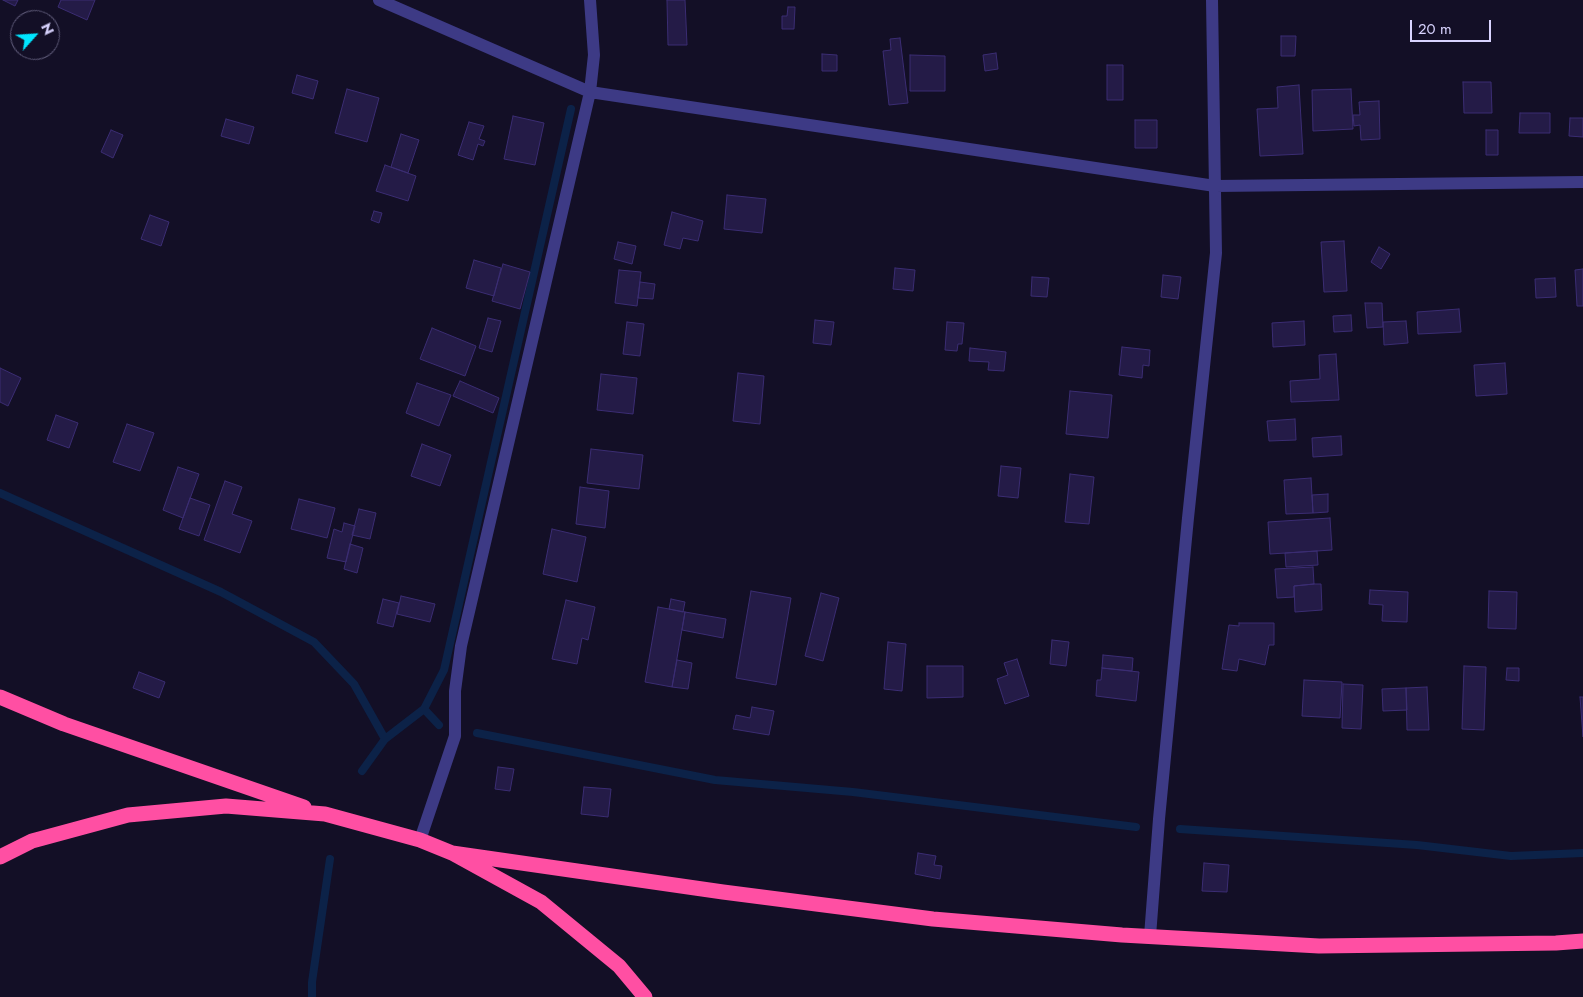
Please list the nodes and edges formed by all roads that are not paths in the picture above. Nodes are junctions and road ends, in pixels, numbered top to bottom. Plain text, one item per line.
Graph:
1 (379, 0) edge
2 (590, 0) edge
3 (1212, 0) edge
4 (590, 92) junction
5 (1583, 182) edge
6 (1215, 186) junction
7 (0, 697) edge
8 (325, 814) junction
9 (420, 840) junction
10 (452, 853) junction
11 (0, 857) edge
12 (1150, 936) junction
13 (1583, 941) edge
14 (645, 997) edge

1 - 4 street
2 - 4 street
3 - 6 street
4 - 6 street
4 - 9 street
5 - 6 street
6 - 12 street
7 - 8 highway
8 - 9 highway
8 - 11 highway
9 - 10 highway
10 - 12 highway
10 - 14 highway
12 - 13 highway

